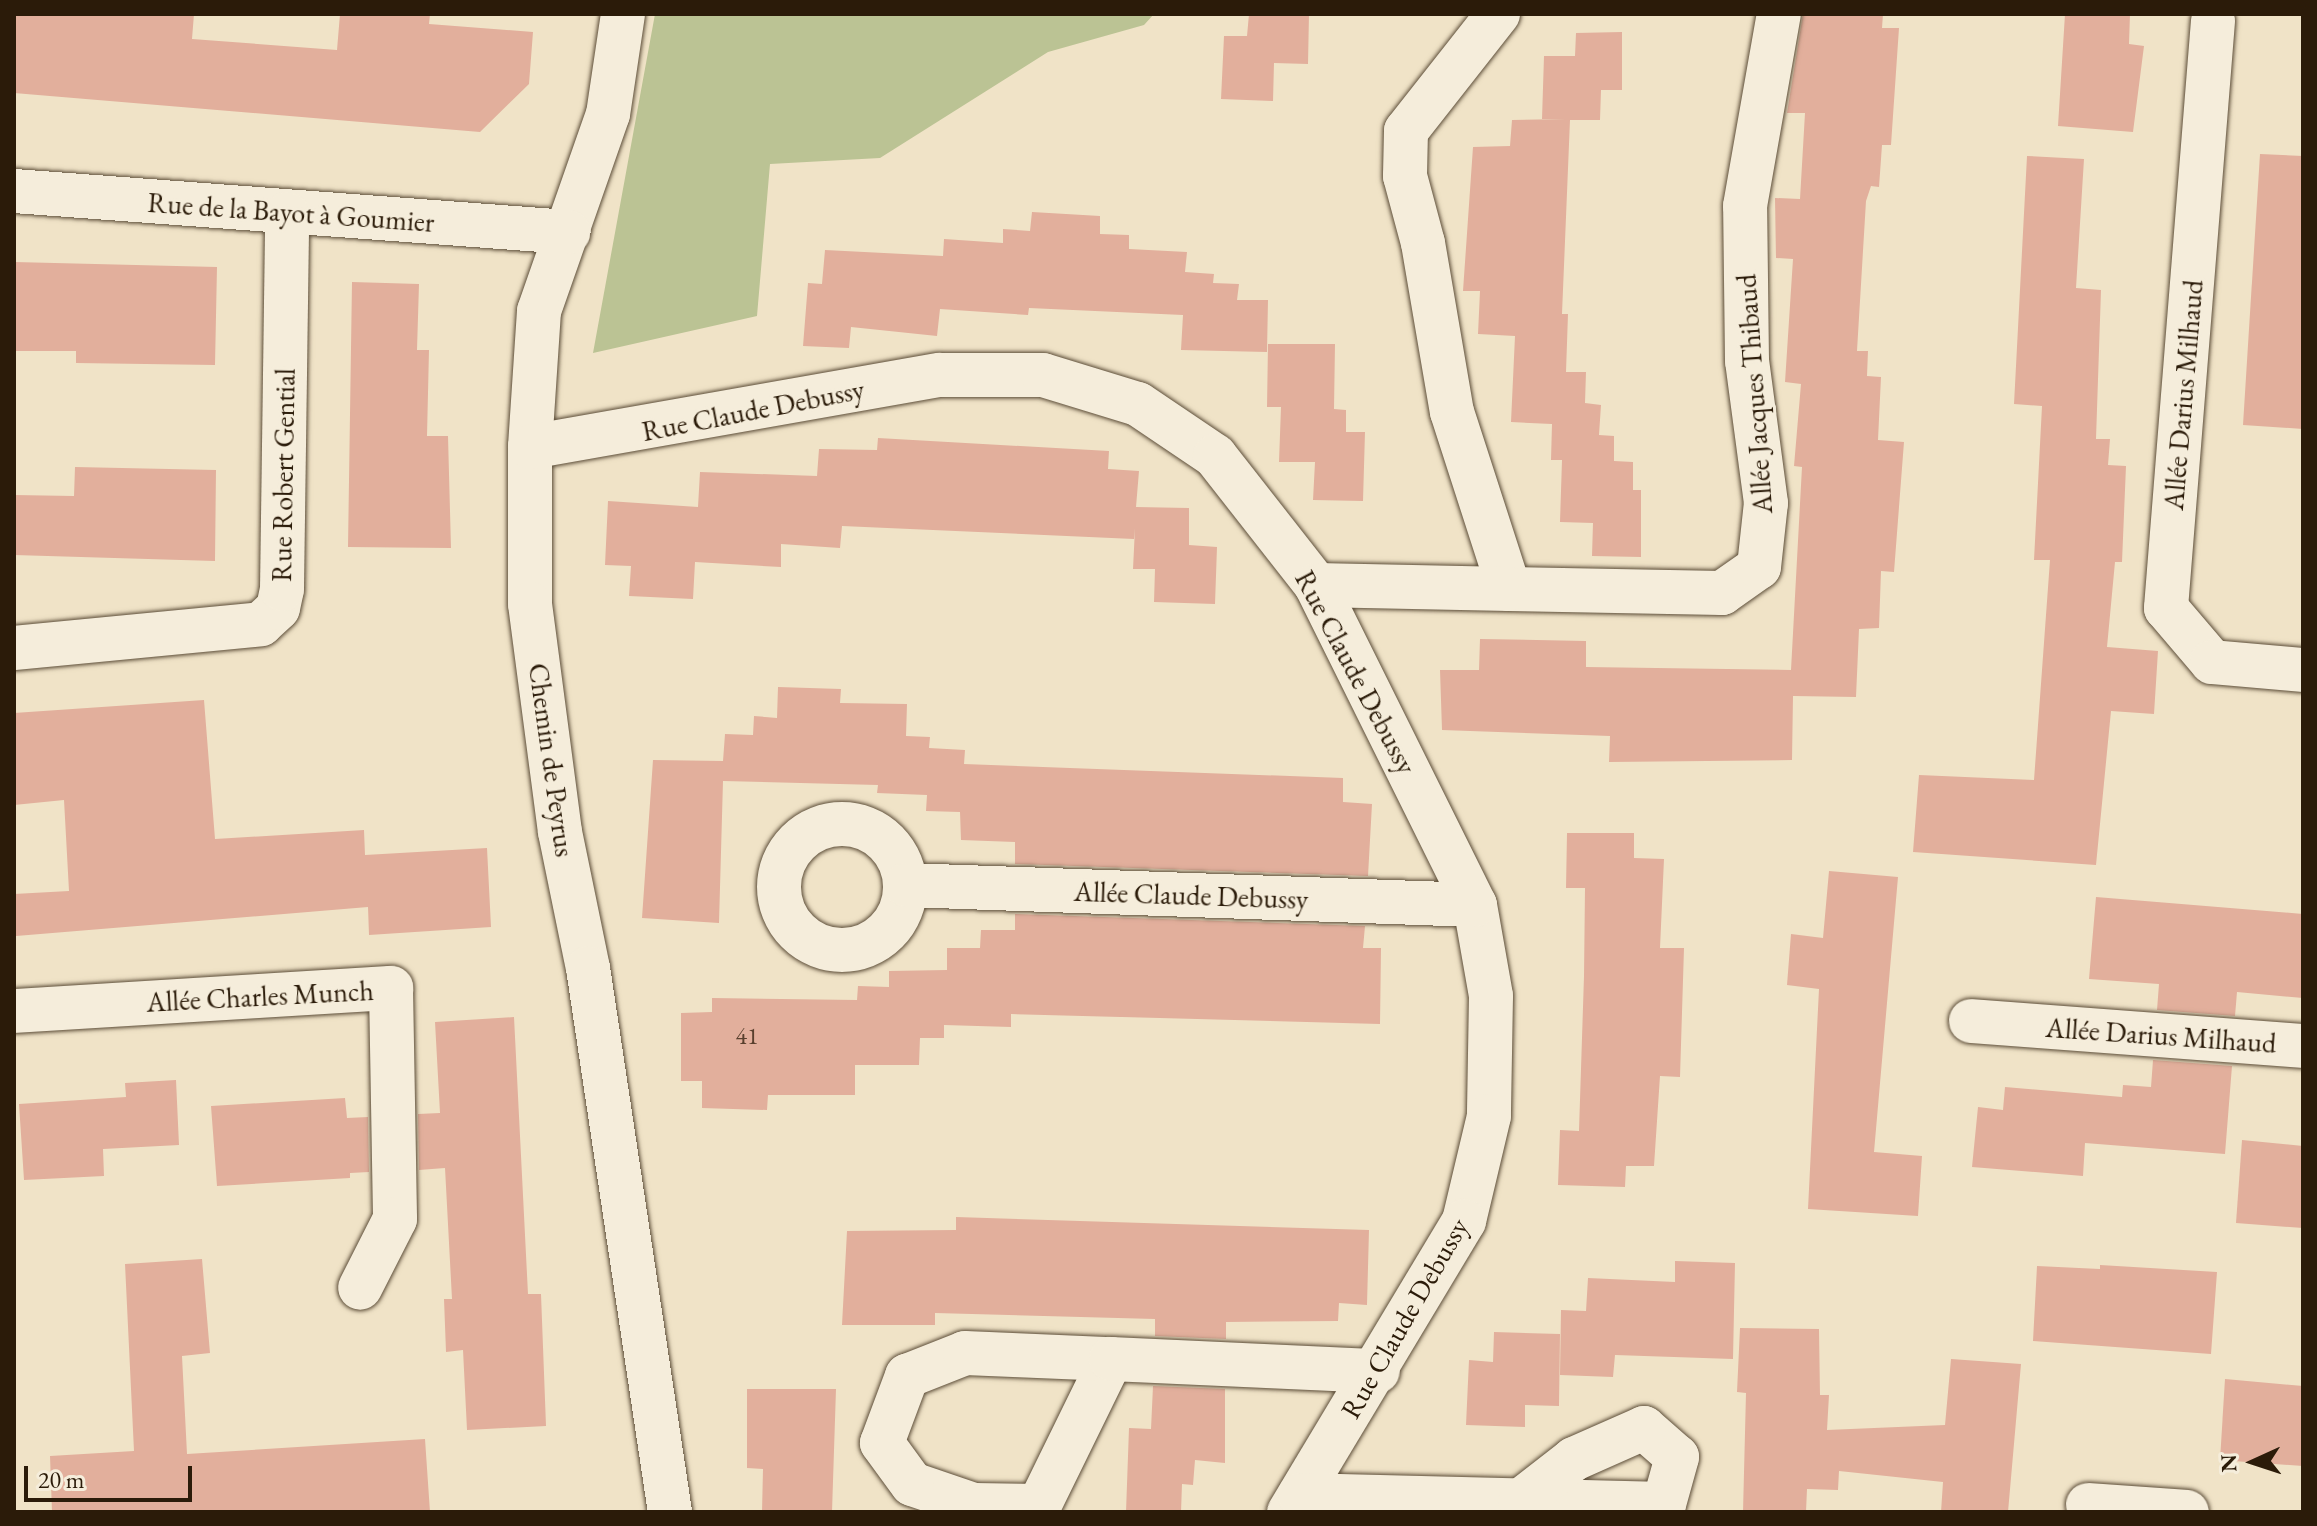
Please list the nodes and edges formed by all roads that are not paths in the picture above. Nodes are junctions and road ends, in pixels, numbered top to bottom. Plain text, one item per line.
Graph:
1 (623, 14) edge
2 (1498, 14) edge
3 (1779, 14) edge
4 (2213, 21) dead end
5 (14, 191) edge
6 (287, 214) junction
7 (568, 232) junction
8 (530, 447) junction
9 (1316, 585) junction
10 (1509, 589) junction
11 (14, 648) edge
12 (2303, 670) edge
13 (906, 885) dead end
14 (1475, 905) junction
15 (14, 1011) edge
16 (1971, 1021) dead end
17 (2303, 1046) edge
18 (360, 1288) dead end
19 (1111, 1359) junction
20 (1378, 1371) junction
21 (1520, 1501) dead end
22 (1294, 1503) edge
23 (2088, 1505) dead end
24 (670, 1512) edge
25 (2187, 1512) edge

1 - 7 street, Chemin de Peyrus
2 - 10 street
3 - 10 street, Allée Jacques Thibaud
4 - 12 street, Allée Darius Milhaud
5 - 6 street, Rue de la Bayot à Goumier
6 - 7 street, Rue de la Bayot à Goumier
6 - 11 street, Rue Robert Gential
7 - 8 street, Chemin de Peyrus
8 - 9 street, Rue Claude Debussy
8 - 24 street, Chemin de Peyrus
9 - 10 street, Allée Jacques Thibaud
9 - 14 street, Rue Claude Debussy
13 - 14 street, Allée Claude Debussy
14 - 20 street, Rue Claude Debussy
15 - 18 street, Allée Charles Munch
16 - 17 street, Allée Darius Milhaud
19 - 19 street
19 - 20 street
20 - 22 street, Rue Claude Debussy
21 - 22 street
23 - 25 street

